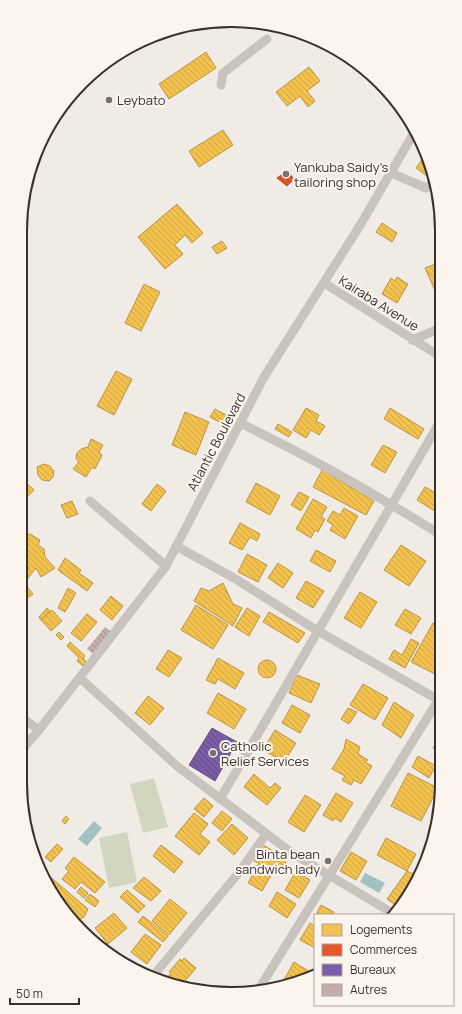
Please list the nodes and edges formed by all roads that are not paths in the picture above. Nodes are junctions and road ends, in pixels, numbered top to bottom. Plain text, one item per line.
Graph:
1 (267, 39) dead end
2 (221, 85) dead end
3 (412, 137) edge
4 (392, 173) junction
5 (430, 186) edge
6 (324, 283) junction
7 (435, 330) edge
8 (412, 340) junction
9 (435, 353) edge
10 (242, 424) junction
11 (435, 430) edge
12 (90, 501) dead end
13 (392, 504) junction
14 (435, 531) edge
15 (176, 546) junction
16 (166, 566) junction
17 (318, 631) junction
18 (80, 678) junction
19 (435, 696) edge
20 (435, 707) edge
21 (27, 721) edge
22 (39, 730) junction
23 (27, 744) edge
24 (220, 799) junction
25 (266, 834) junction
26 (330, 875) junction
27 (390, 911) edge
28 (155, 972) edge
29 (262, 984) edge

1 - 2 street
3 - 4 street, Atlantic Boulevard
4 - 5 street
4 - 6 street, Atlantic Boulevard
6 - 8 street, Kairaba Avenue
6 - 10 street, Atlantic Boulevard
7 - 8 street
8 - 9 street, Kairaba Avenue
10 - 13 street
10 - 15 street, Atlantic Boulevard
11 - 13 street
12 - 16 street
13 - 14 street
13 - 17 street
15 - 16 street, Atlantic Boulevard
15 - 17 street
16 - 18 street, Atlantic Boulevard
17 - 19 street
17 - 24 street
18 - 22 street, Atlantic Boulevard
18 - 24 street
20 - 26 street
21 - 22 street
22 - 23 street, Atlantic Boulevard
24 - 25 street
25 - 26 street
25 - 28 street
26 - 27 street
26 - 29 street

